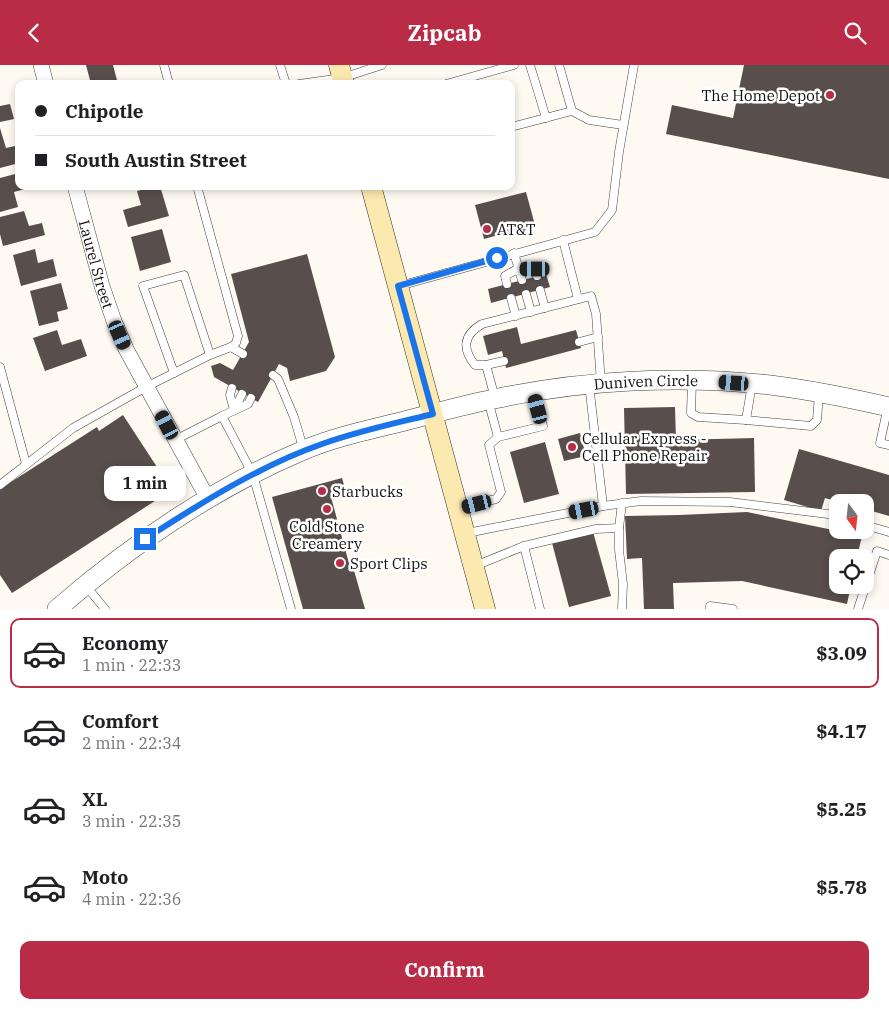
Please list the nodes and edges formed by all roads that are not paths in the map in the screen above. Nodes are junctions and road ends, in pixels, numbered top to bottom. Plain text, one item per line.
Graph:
1 (41, 65) edge
2 (164, 65) edge
3 (280, 65) edge
4 (382, 65) edge
5 (514, 65) edge
6 (530, 65) edge
7 (559, 65) edge
8 (634, 65) edge
9 (342, 76) edge
10 (45, 80) edge
11 (168, 80) edge
12 (285, 80) edge
13 (320, 80) edge
14 (460, 80) edge
15 (572, 111) junction
16 (546, 118) junction
17 (623, 125) junction
18 (515, 126) edge
19 (76, 190) edge
20 (198, 190) edge
21 (373, 190) edge
22 (563, 240) junction
23 (514, 253) junction
24 (518, 268) junction
25 (536, 275) dead end
26 (522, 280) dead end
27 (507, 284) dead end
28 (398, 286) junction
29 (540, 290) dead end
30 (526, 294) dead end
31 (511, 298) dead end
32 (578, 299) junction
33 (545, 308) junction
34 (531, 312) junction
35 (516, 315) junction
36 (598, 337) junction
37 (579, 342) dead end
38 (230, 347) junction
39 (243, 353) dead end
40 (210, 355) junction
41 (504, 361) dead end
42 (486, 365) junction
43 (0, 367) edge
44 (174, 373) junction
45 (273, 375) dead end
46 (692, 381) junction
47 (595, 384) junction
48 (752, 384) junction
49 (146, 387) junction
50 (232, 388) dead end
51 (534, 392) junction
52 (819, 392) junction
53 (242, 394) dead end
54 (251, 398) dead end
55 (491, 399) junction
56 (889, 407) edge
57 (234, 411) junction
58 (433, 414) junction
59 (222, 416) junction
60 (746, 420) junction
61 (498, 437) junction
62 (175, 440) junction
63 (889, 445) edge
64 (304, 451) junction
65 (26, 464) junction
66 (253, 475) junction
67 (0, 485) edge
68 (208, 499) junction
69 (622, 503) junction
70 (603, 507) junction
71 (458, 509) junction
72 (829, 514) edge
73 (619, 528) junction
74 (874, 528) edge
75 (889, 532) edge
76 (465, 534) junction
77 (524, 546) junction
78 (889, 555) edge
79 (474, 567) junction
80 (85, 585) junction
81 (57, 609) edge
82 (105, 609) edge
83 (291, 609) edge
84 (485, 609) edge
85 (540, 609) edge
86 (622, 609) edge
87 (710, 609) edge
88 (733, 609) edge
89 (858, 609) edge

1 - 10 street
2 - 11 lane
3 - 12 lane
4 - 9 lane
5 - 14 lane
6 - 16 lane
7 - 15 lane
8 - 17 lane
9 - 13 lane
15 - 16 lane
15 - 17 lane
16 - 18 lane
17 - 22 lane
19 - 49 street, Laurel Street
20 - 38 lane
21 - 28 main road
22 - 23 lane
22 - 32 lane
23 - 24 lane
23 - 28 lane
24 - 25 lane
24 - 26 lane
24 - 27 lane
28 - 58 main road
29 - 33 lane
30 - 34 lane
31 - 35 lane
32 - 33 lane
32 - 36 lane
33 - 34 lane
34 - 35 lane
35 - 42 lane
36 - 37 lane
36 - 47 lane
38 - 39 lane
38 - 40 lane
40 - 44 lane
40 - 44 lane
41 - 42 lane
42 - 55 lane
43 - 65 lane
44 - 49 lane
45 - 64 lane
46 - 47 street, Duniven Circle
46 - 48 street, Duniven Circle
46 - 60 lane
47 - 51 street, Duniven Circle
47 - 70 lane
48 - 52 street, Duniven Circle
48 - 60 lane
49 - 62 street, Laurel Street
49 - 65 lane
50 - 57 lane
51 - 55 street, Duniven Circle
51 - 61 lane
52 - 56 street, Duniven Circle
52 - 60 lane
53 - 57 lane
54 - 57 lane
55 - 58 street, Duniven Circle
55 - 61 lane
56 - 63 lane
57 - 59 lane
58 - 64 street, Duniven Circle
58 - 71 main road
59 - 62 lane
59 - 66 lane
61 - 71 lane
62 - 68 street, Laurel Street
64 - 66 street, Duniven Circle
65 - 67 lane
66 - 68 street, Duniven Circle
66 - 83 lane
68 - 80 street, Duniven Circle
69 - 70 lane
69 - 72 lane
69 - 73 lane
70 - 76 lane
71 - 76 main road
73 - 77 lane
73 - 86 lane
74 - 75 lane
76 - 79 main road
77 - 79 lane
77 - 85 lane
78 - 89 lane
79 - 84 main road
80 - 81 street, Duniven Circle
80 - 82 lane
87 - 88 lane

